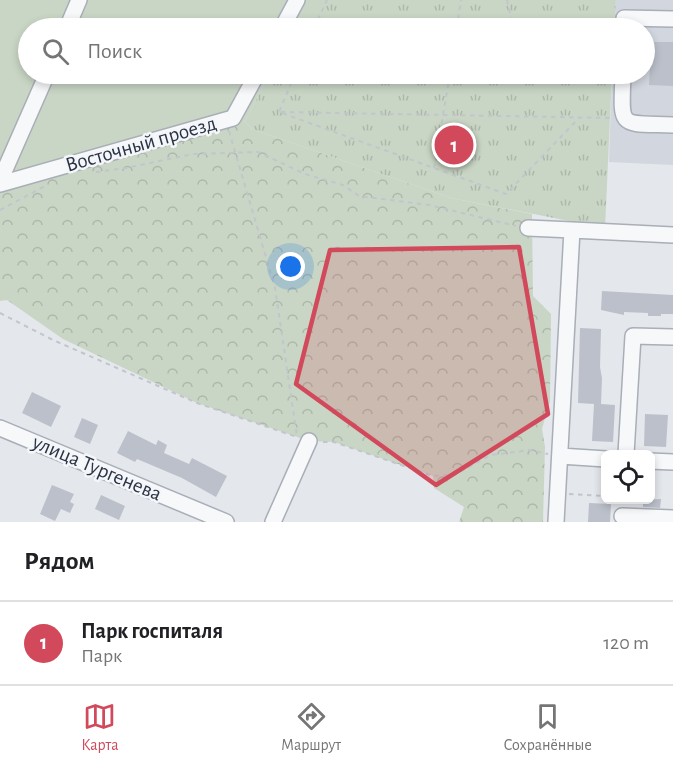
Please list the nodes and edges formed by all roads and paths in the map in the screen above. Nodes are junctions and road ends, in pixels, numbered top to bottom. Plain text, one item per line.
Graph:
1 (79, 0) edge
2 (297, 0) edge
3 (327, 0) edge
4 (461, 0) edge
5 (507, 0) edge
6 (71, 18) edge
7 (287, 18) edge
8 (319, 18) edge
9 (458, 18) edge
10 (511, 18) edge
11 (673, 19) edge
12 (655, 20) edge
13 (43, 84) edge
14 (252, 84) edge
15 (291, 84) edge
16 (449, 84) edge
17 (622, 84) edge
18 (279, 112) junction
19 (444, 115) junction
20 (580, 117) junction
21 (623, 118) junction
22 (226, 120) junction
23 (673, 125) edge
24 (236, 152) junction
25 (435, 168) junction
26 (96, 172) dead end
27 (0, 183) edge
28 (47, 185) dead end
29 (0, 210) edge
30 (528, 228) joint
31 (573, 230) junction
32 (673, 235) edge
33 (0, 313) edge
34 (673, 337) edge
35 (0, 428) edge
36 (303, 439) junction
37 (626, 450) edge
38 (560, 456) junction
39 (601, 459) edge
40 (655, 461) edge
41 (673, 462) edge
42 (558, 493) junction
43 (601, 496) edge
44 (623, 504) edge
45 (673, 518) edge
46 (622, 519) edge
47 (226, 522) edge
48 (273, 522) edge
49 (556, 522) edge

1 - 6 street
2 - 7 street
3 - 8 path
4 - 9 path
5 - 10 path
11 - 12 street
13 - 27 street
14 - 22 street, Восточный проезд
15 - 18 path
16 - 19 path
17 - 21 street
18 - 19 path
18 - 25 path
19 - 20 path
19 - 25 path
20 - 21 path
20 - 25 path
21 - 23 street
22 - 24 path
22 - 27 street, Восточный проезд
24 - 26 path
24 - 30 path
24 - 36 path
28 - 29 path
30 - 31 street
31 - 32 street
31 - 38 street
33 - 36 path
34 - 37 street
35 - 47 street, улица Тургенева
36 - 38 path
36 - 48 street
38 - 39 street
38 - 42 street
40 - 41 street
42 - 43 path
42 - 49 street
44 - 46 street
45 - 46 street

